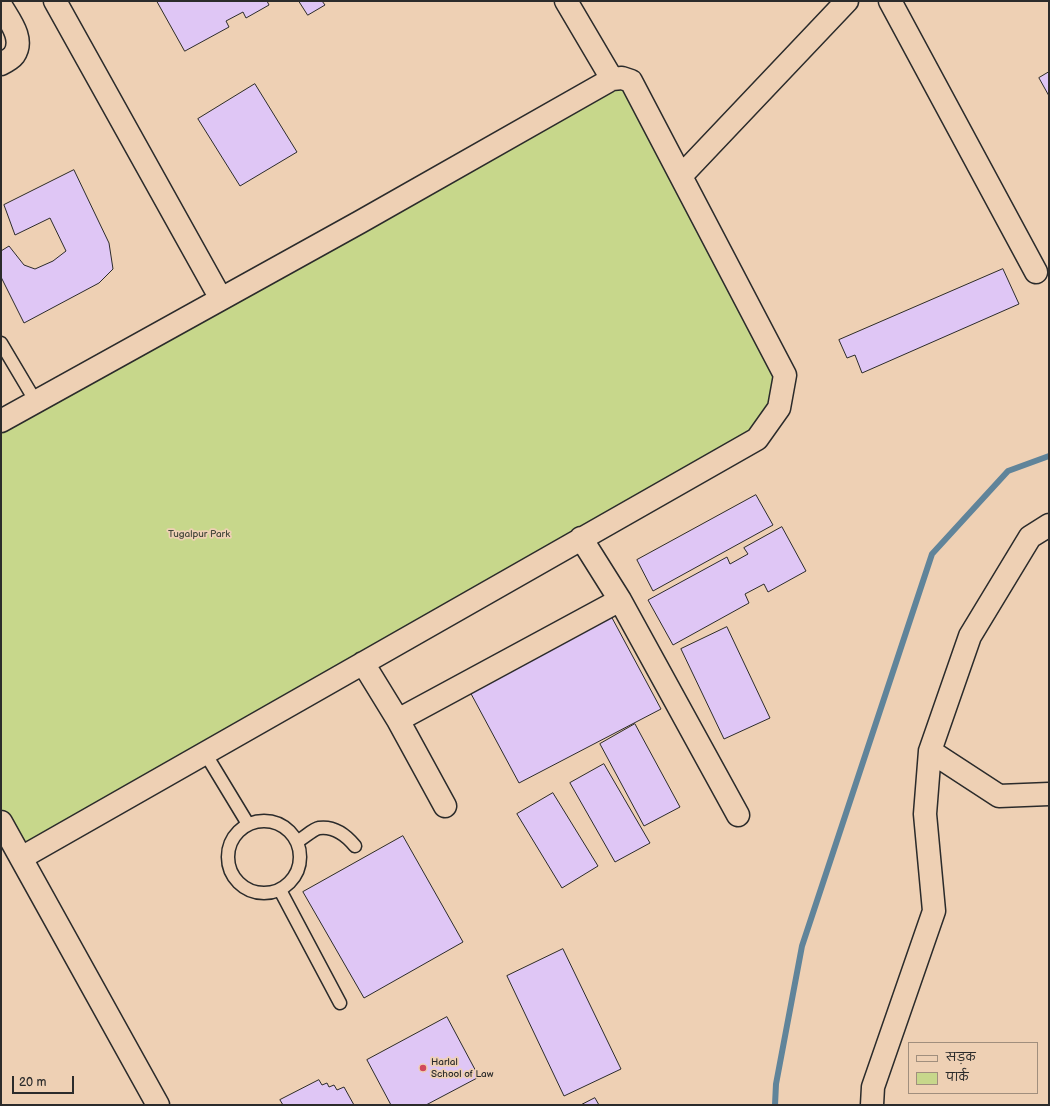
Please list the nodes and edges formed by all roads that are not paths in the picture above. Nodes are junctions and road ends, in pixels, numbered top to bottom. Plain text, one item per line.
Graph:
1 (55, 1) edge
2 (566, 1) edge
3 (847, 1) edge
4 (890, 1) edge
5 (1, 6) edge
6 (1, 64) edge
7 (612, 79) junction
8 (681, 176) junction
9 (1036, 272) dead end
10 (221, 299) junction
11 (1, 343) edge
12 (36, 402) junction
13 (1, 421) edge
14 (1049, 525) edge
15 (581, 538) junction
16 (620, 600) junction
17 (363, 663) junction
18 (398, 720) junction
19 (930, 751) junction
20 (205, 753) junction
21 (1049, 794) edge
22 (445, 806) dead end
23 (738, 815) dead end
24 (1, 823) edge
25 (248, 824) junction
26 (298, 841) junction
27 (355, 846) dead end
28 (21, 858) junction
29 (280, 890) junction
30 (340, 1003) dead end
31 (158, 1105) edge
32 (872, 1105) edge

1 - 10 street
2 - 7 street
3 - 8 street
4 - 9 street
5 - 6 street
7 - 8 street
7 - 10 street
8 - 15 street
10 - 12 street
11 - 12 lane
12 - 13 street
14 - 19 street
15 - 16 street
15 - 17 street
16 - 18 street
16 - 23 street
17 - 18 street
17 - 20 street
18 - 22 street
19 - 21 street
19 - 32 street
20 - 25 lane
20 - 28 street
24 - 28 street
25 - 26 lane
25 - 29 lane
26 - 27 lane
26 - 29 lane
28 - 31 street
29 - 30 lane

